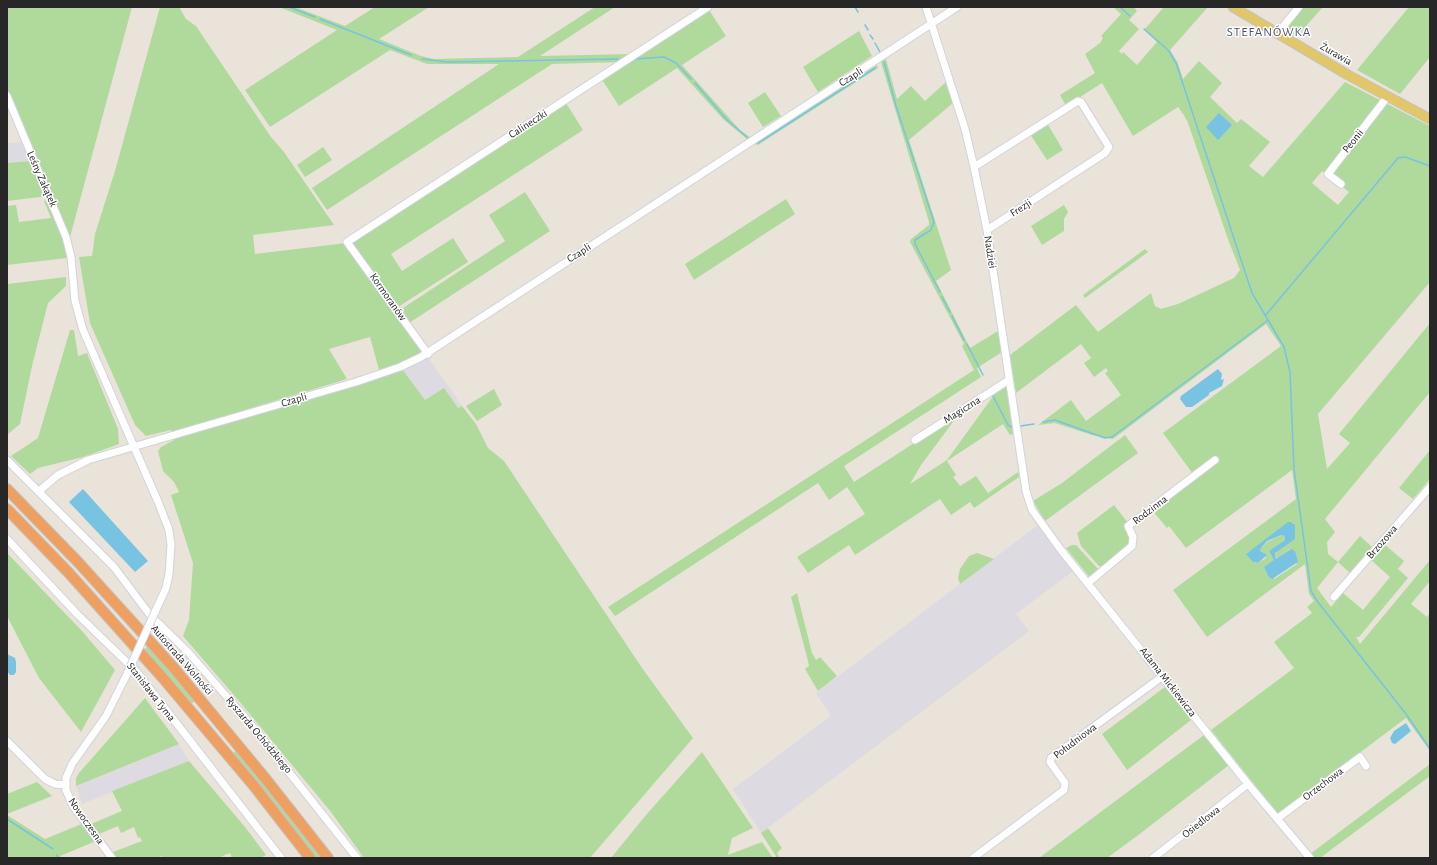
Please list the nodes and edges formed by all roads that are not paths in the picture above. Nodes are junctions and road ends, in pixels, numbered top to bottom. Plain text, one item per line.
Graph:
1 (708, 7) edge
2 (926, 7) edge
3 (957, 7) edge
4 (1233, 7) edge
5 (1299, 7) edge
6 (931, 25) junction
7 (1276, 34) junction
8 (7, 96) edge
9 (1388, 96) junction
10 (1430, 118) edge
11 (974, 167) junction
12 (1341, 184) dead end
13 (987, 230) junction
14 (347, 242) joint
15 (428, 354) junction
16 (1009, 380) junction
17 (915, 440) dead end
18 (134, 447) junction
19 (7, 460) edge
20 (1215, 460) dead end
21 (1430, 487) edge
22 (7, 489) edge
23 (39, 491) junction
24 (1029, 504) joint
25 (7, 509) edge
26 (7, 539) edge
27 (1088, 583) junction
28 (1334, 597) dead end
29 (1163, 676) junction
30 (7, 741) edge
31 (1366, 766) dead end
32 (1248, 784) junction
33 (66, 785) junction
34 (1278, 818) junction
35 (112, 858) edge
36 (281, 858) edge
37 (310, 858) edge
38 (328, 858) edge
39 (357, 858) edge
40 (973, 858) edge
41 (1152, 858) edge
42 (1310, 858) edge

1 - 14 street, Calineczki
2 - 6 street, Nadziei
3 - 6 street, Czapli
4 - 7 main road, Żurawia
5 - 7 street
6 - 11 street, Nadziei
6 - 15 street, Czapli
7 - 9 main road, Żurawia
8 - 18 street, Leśny Zakątek
9 - 10 main road, Żurawia
9 - 12 street, Peonii
11 - 13 street, Nadziei
11 - 13 street, Frezji
13 - 16 street, Nadziei
14 - 15 street, Kormoranów
15 - 18 street, Czapli
16 - 17 street, Magiczna
16 - 24 street, Nadziei
18 - 23 street, Czapli
18 - 33 street, Leśny Zakątek, bridge
19 - 23 street, Ryszarda Ochódzkiego
20 - 27 street, Rodzinna
21 - 28 street, Brzozowa
22 - 38 highway, Autostrada Wolności
23 - 39 street, Ryszarda Ochódzkiego
24 - 27 street, Adama Mickiewicza
25 - 37 highway
26 - 36 street, Stanisława Tyma
27 - 29 street, Adama Mickiewicza
29 - 32 street, Adama Mickiewicza
29 - 40 street, Południowa
30 - 33 street, Nowoczesna
31 - 34 street, Orzechowa
32 - 34 street, Adama Mickiewicza
32 - 41 street, Osiedlowa
33 - 35 street, Nowoczesna
34 - 42 street, Adama Mickiewicza

